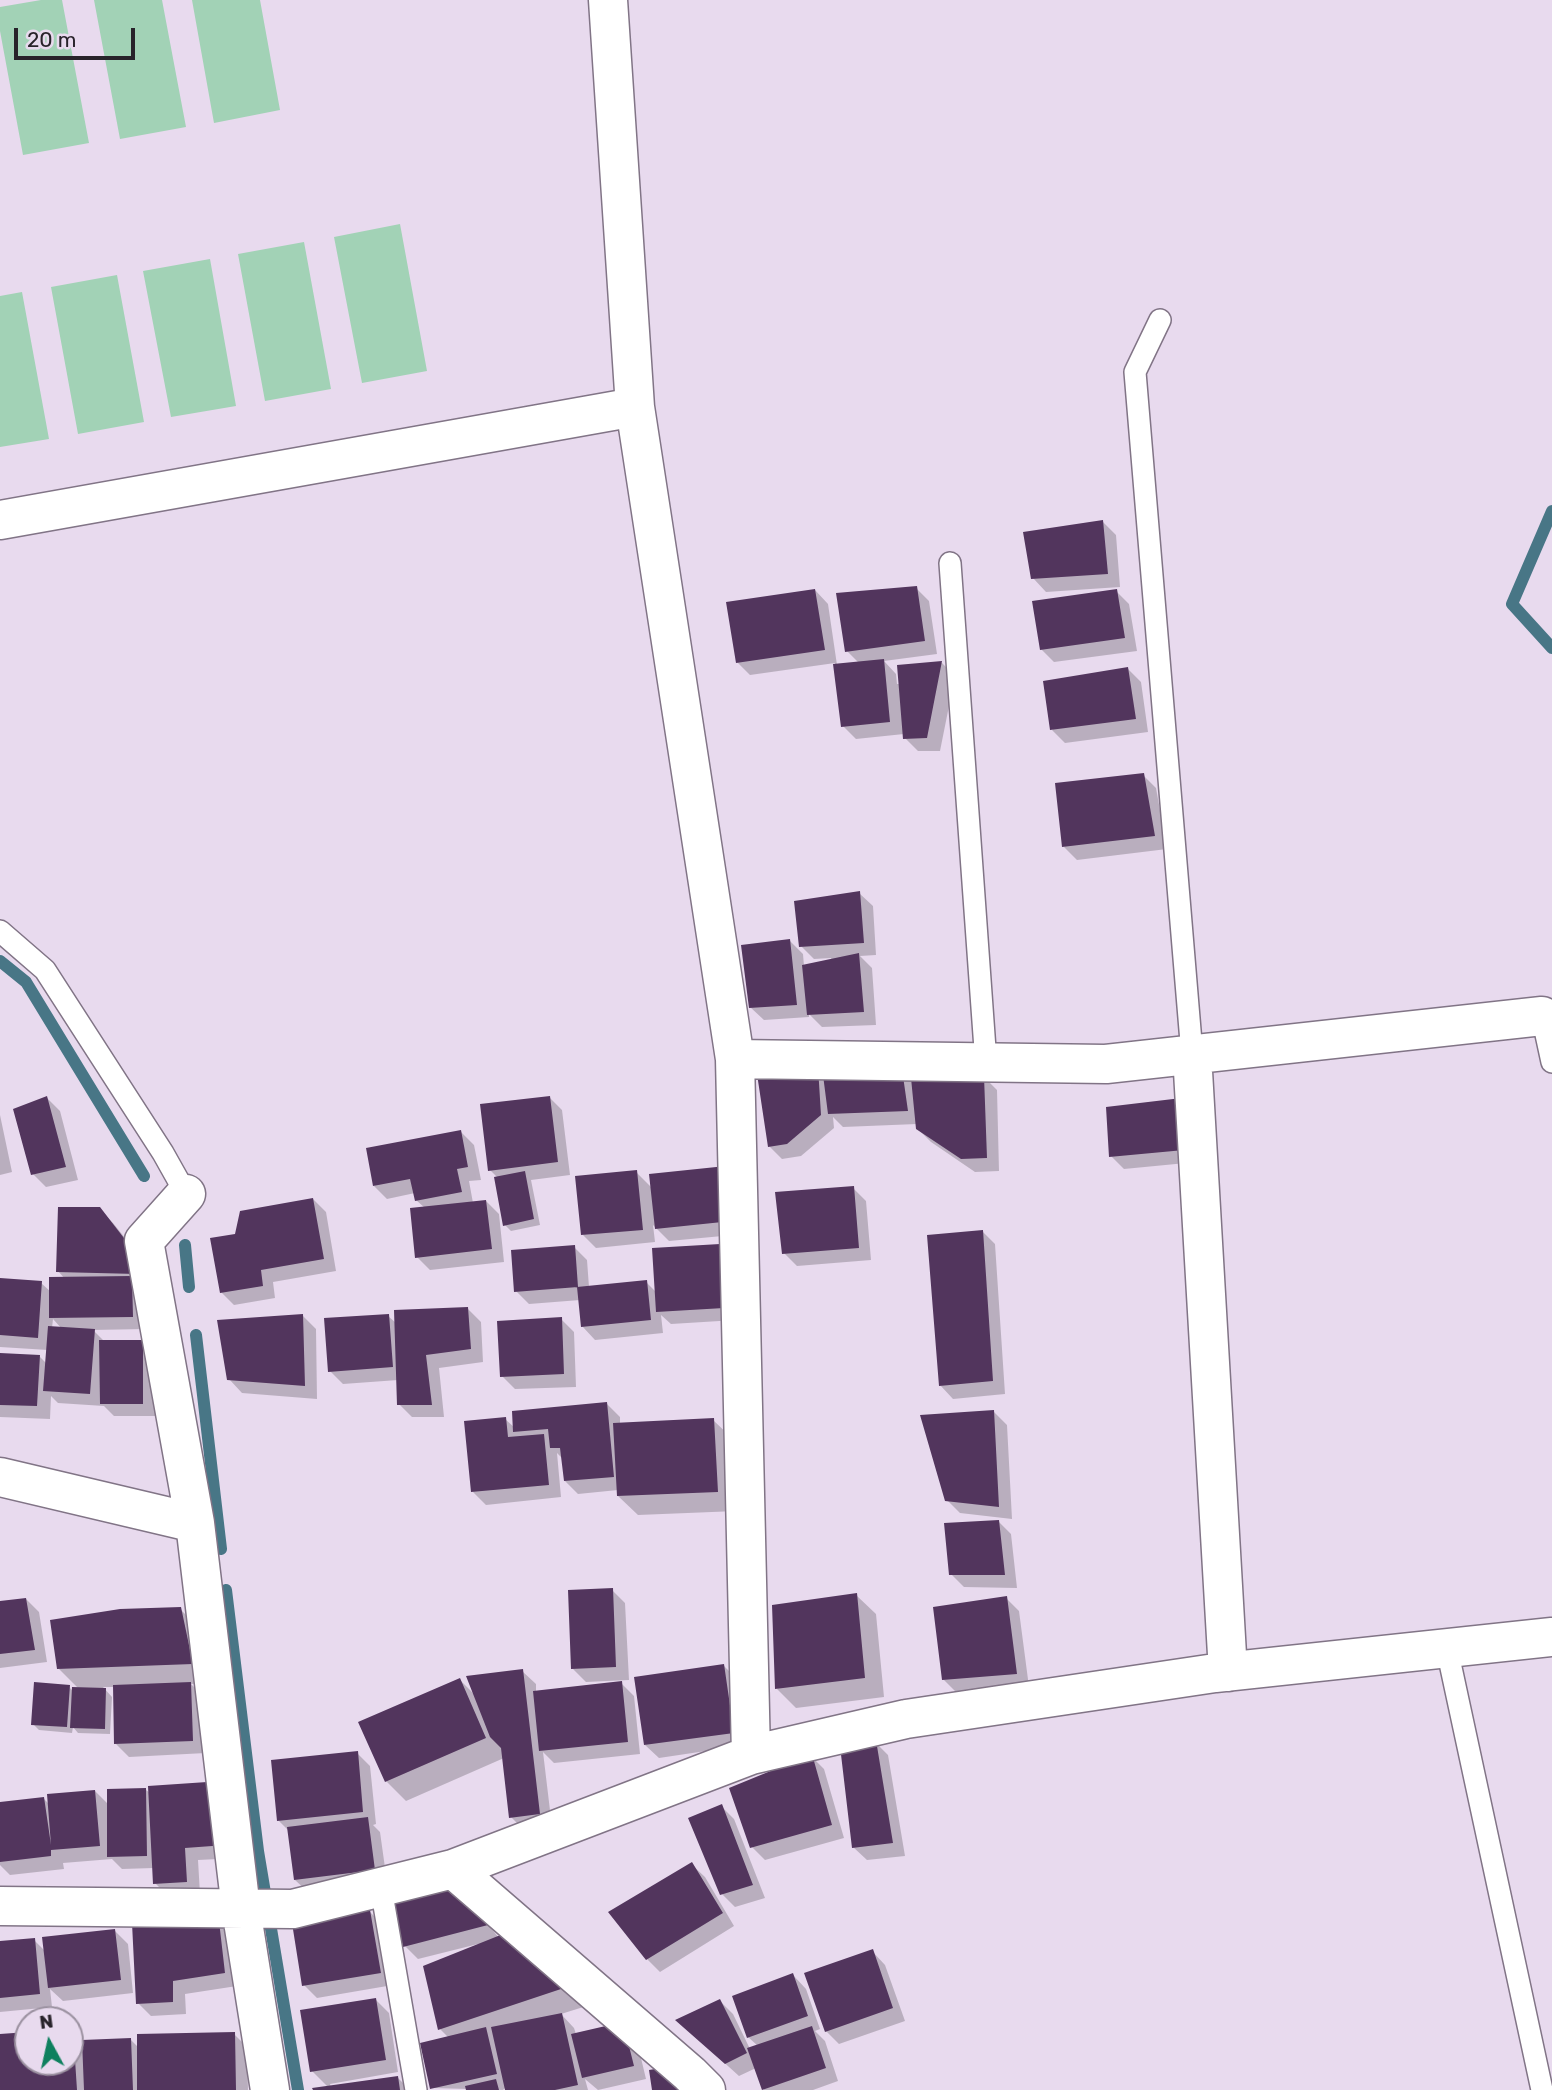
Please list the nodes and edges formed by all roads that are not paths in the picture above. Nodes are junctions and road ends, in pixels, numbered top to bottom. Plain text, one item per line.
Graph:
1 (608, 0) edge
2 (1160, 320) dead end
3 (635, 407) junction
4 (0, 520) edge
5 (950, 563) dead end
6 (0, 931) edge
7 (1547, 1015) edge
8 (1192, 1054) junction
9 (736, 1059) junction
10 (1552, 1062) edge
11 (986, 1063) junction
12 (183, 1199) joint
13 (0, 1476) edge
14 (195, 1522) junction
15 (1552, 1637) edge
16 (1447, 1649) junction
17 (1228, 1672) junction
18 (751, 1755) junction
19 (453, 1870) junction
20 (381, 1888) junction
21 (0, 1906) edge
22 (242, 1909) junction
23 (270, 2090) edge
24 (416, 2090) edge
25 (706, 2090) edge
26 (1542, 2090) edge

1 - 3 street
2 - 8 lane
3 - 4 street
3 - 9 street
5 - 11 lane
6 - 12 lane
7 - 8 street
7 - 10 lane
8 - 11 street
8 - 17 street
9 - 11 street
9 - 18 street
12 - 14 street
13 - 14 street
14 - 22 street
15 - 16 street
16 - 17 street
16 - 26 lane
17 - 18 street
18 - 19 street
19 - 20 street
19 - 25 street
20 - 22 street
20 - 24 lane
21 - 22 street
22 - 23 street

